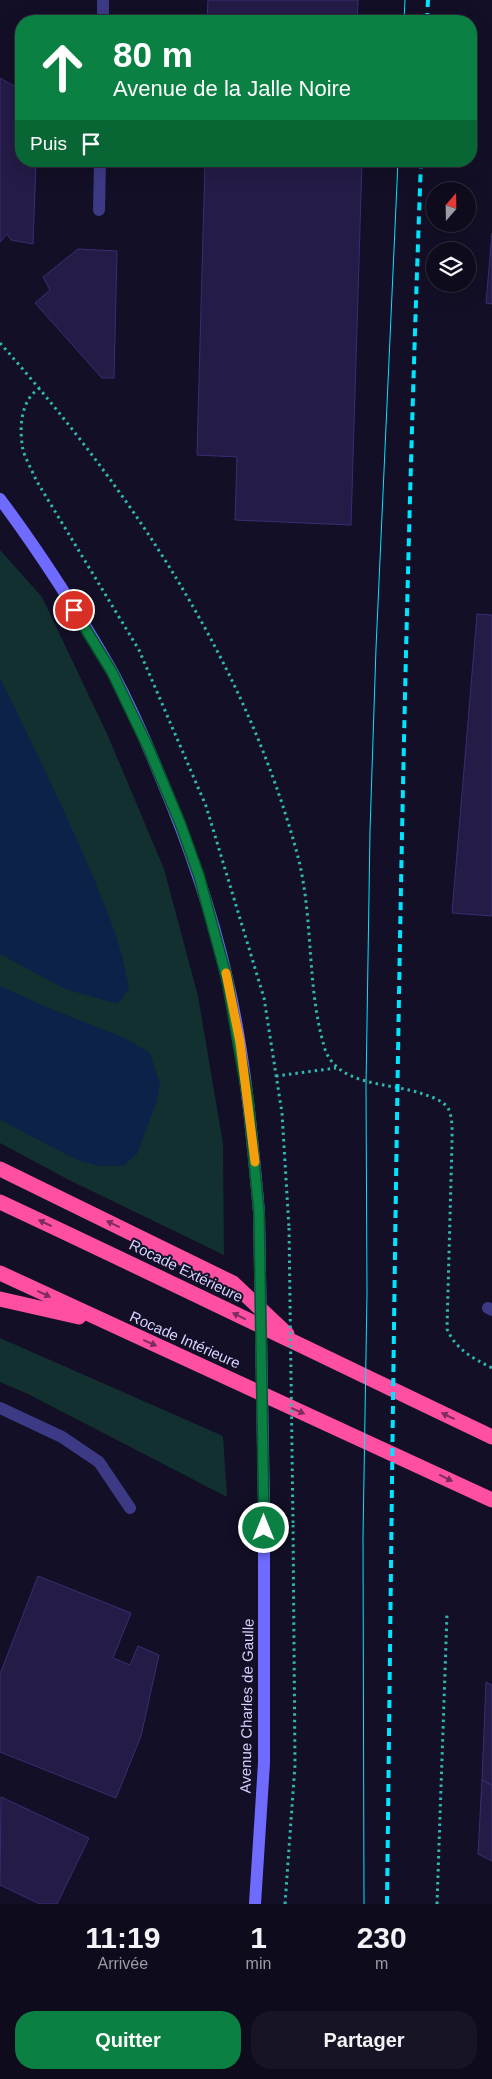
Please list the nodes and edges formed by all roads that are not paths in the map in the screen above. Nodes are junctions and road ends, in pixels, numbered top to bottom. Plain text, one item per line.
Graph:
1 (103, 0) edge
2 (103, 15) edge
3 (100, 167) edge
4 (99, 210) dead end
5 (0, 499) edge
6 (0, 1169) edge
7 (0, 1202) edge
8 (0, 1273) edge
9 (0, 1299) edge
10 (106, 1323) junction
11 (299, 1345) junction
12 (0, 1408) edge
13 (492, 1437) edge
14 (492, 1500) edge
15 (130, 1508) dead end
16 (255, 1904) edge

1 - 2 street
3 - 4 street
5 - 16 main road, Avenue Charles de Gaulle, bridge
11 -> 6 highway
11 -> 7 highway, Rocade Extérieure
8 -> 10 highway, Rocade Intérieure
9 - 10 highway
10 -> 14 highway, Rocade Intérieure
13 -> 11 highway, Rocade Extérieure
12 - 15 street

